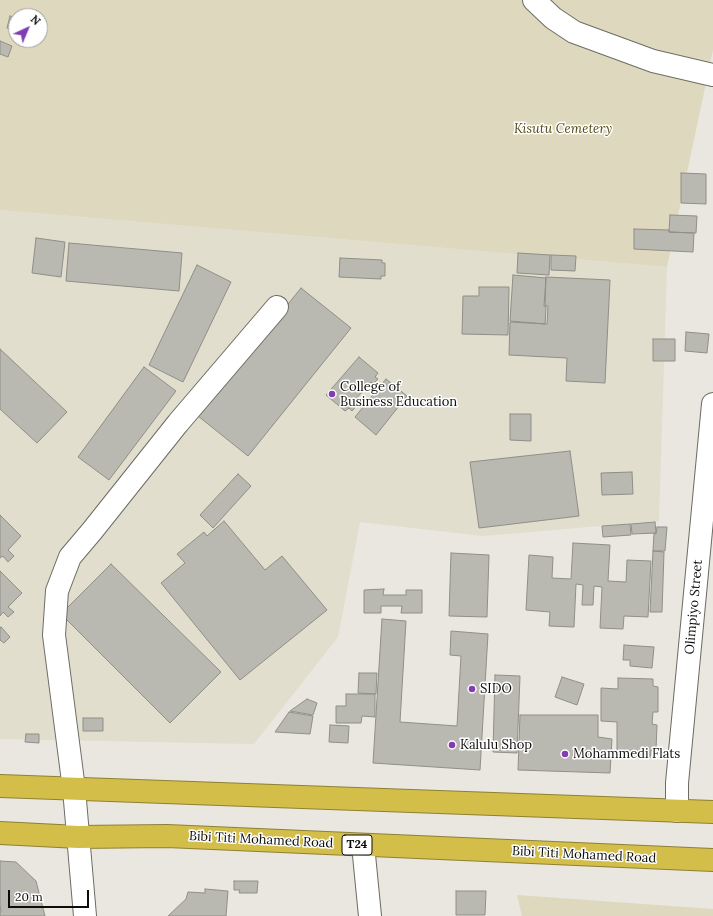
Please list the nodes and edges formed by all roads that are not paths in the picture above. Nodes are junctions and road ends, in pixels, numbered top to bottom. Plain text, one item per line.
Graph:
1 (534, 0) edge
2 (713, 75) edge
3 (277, 306) dead end
4 (713, 404) edge
5 (0, 786) edge
6 (74, 789) junction
7 (677, 811) junction
8 (713, 812) edge
9 (0, 834) edge
10 (78, 837) junction
11 (363, 845) junction
12 (713, 860) edge
13 (85, 916) edge
14 (370, 916) edge

1 - 2 street
3 - 6 street
4 - 7 street, Olimpiyo Street
5 - 6 highway
6 - 7 highway
6 - 10 street
7 - 8 highway
9 - 10 highway, Bibi Titi Mohamed Road / T24
10 - 11 highway, Bibi Titi Mohamed Road / T24
10 - 13 street
11 - 12 highway, Bibi Titi Mohamed Road / T24
11 - 14 street

